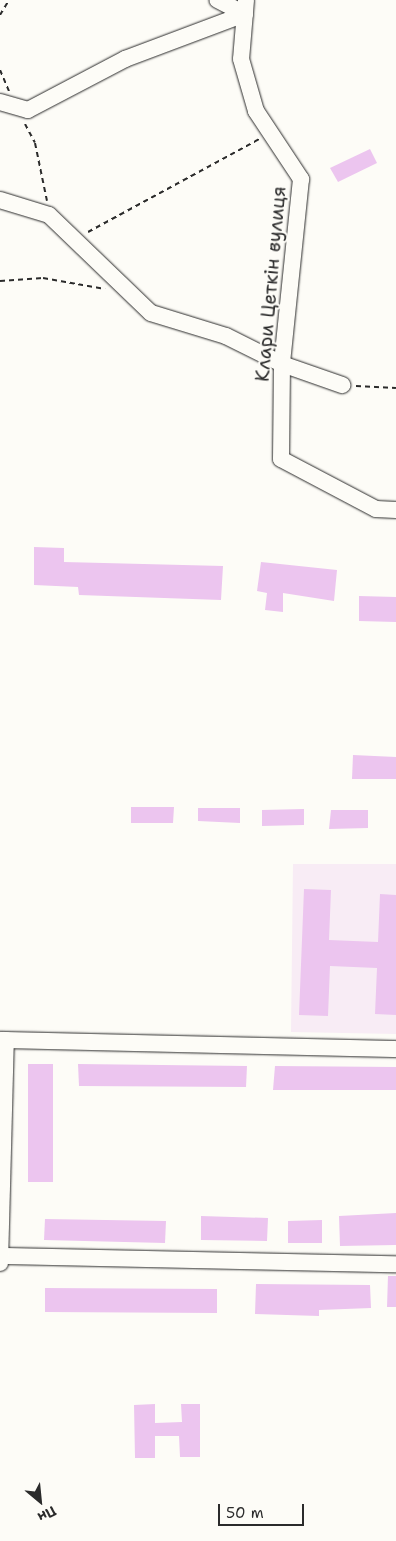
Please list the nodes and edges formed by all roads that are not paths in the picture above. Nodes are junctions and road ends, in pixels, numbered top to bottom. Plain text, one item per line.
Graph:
1 (216, 0) edge
2 (246, 7) edge
3 (0, 102) edge
4 (0, 200) edge
5 (282, 364) junction
6 (342, 386) road end
7 (396, 510) edge
8 (3, 1040) edge
9 (396, 1049) edge
10 (0, 1259) edge
11 (396, 1264) edge

1 - 2 street
2 - 3 street
2 - 5 street, Клари Цеткін вулиця
4 - 5 street
5 - 6 street
5 - 7 street, Клари Цеткін вулиця
8 - 9 street
8 - 10 street
10 - 11 street

